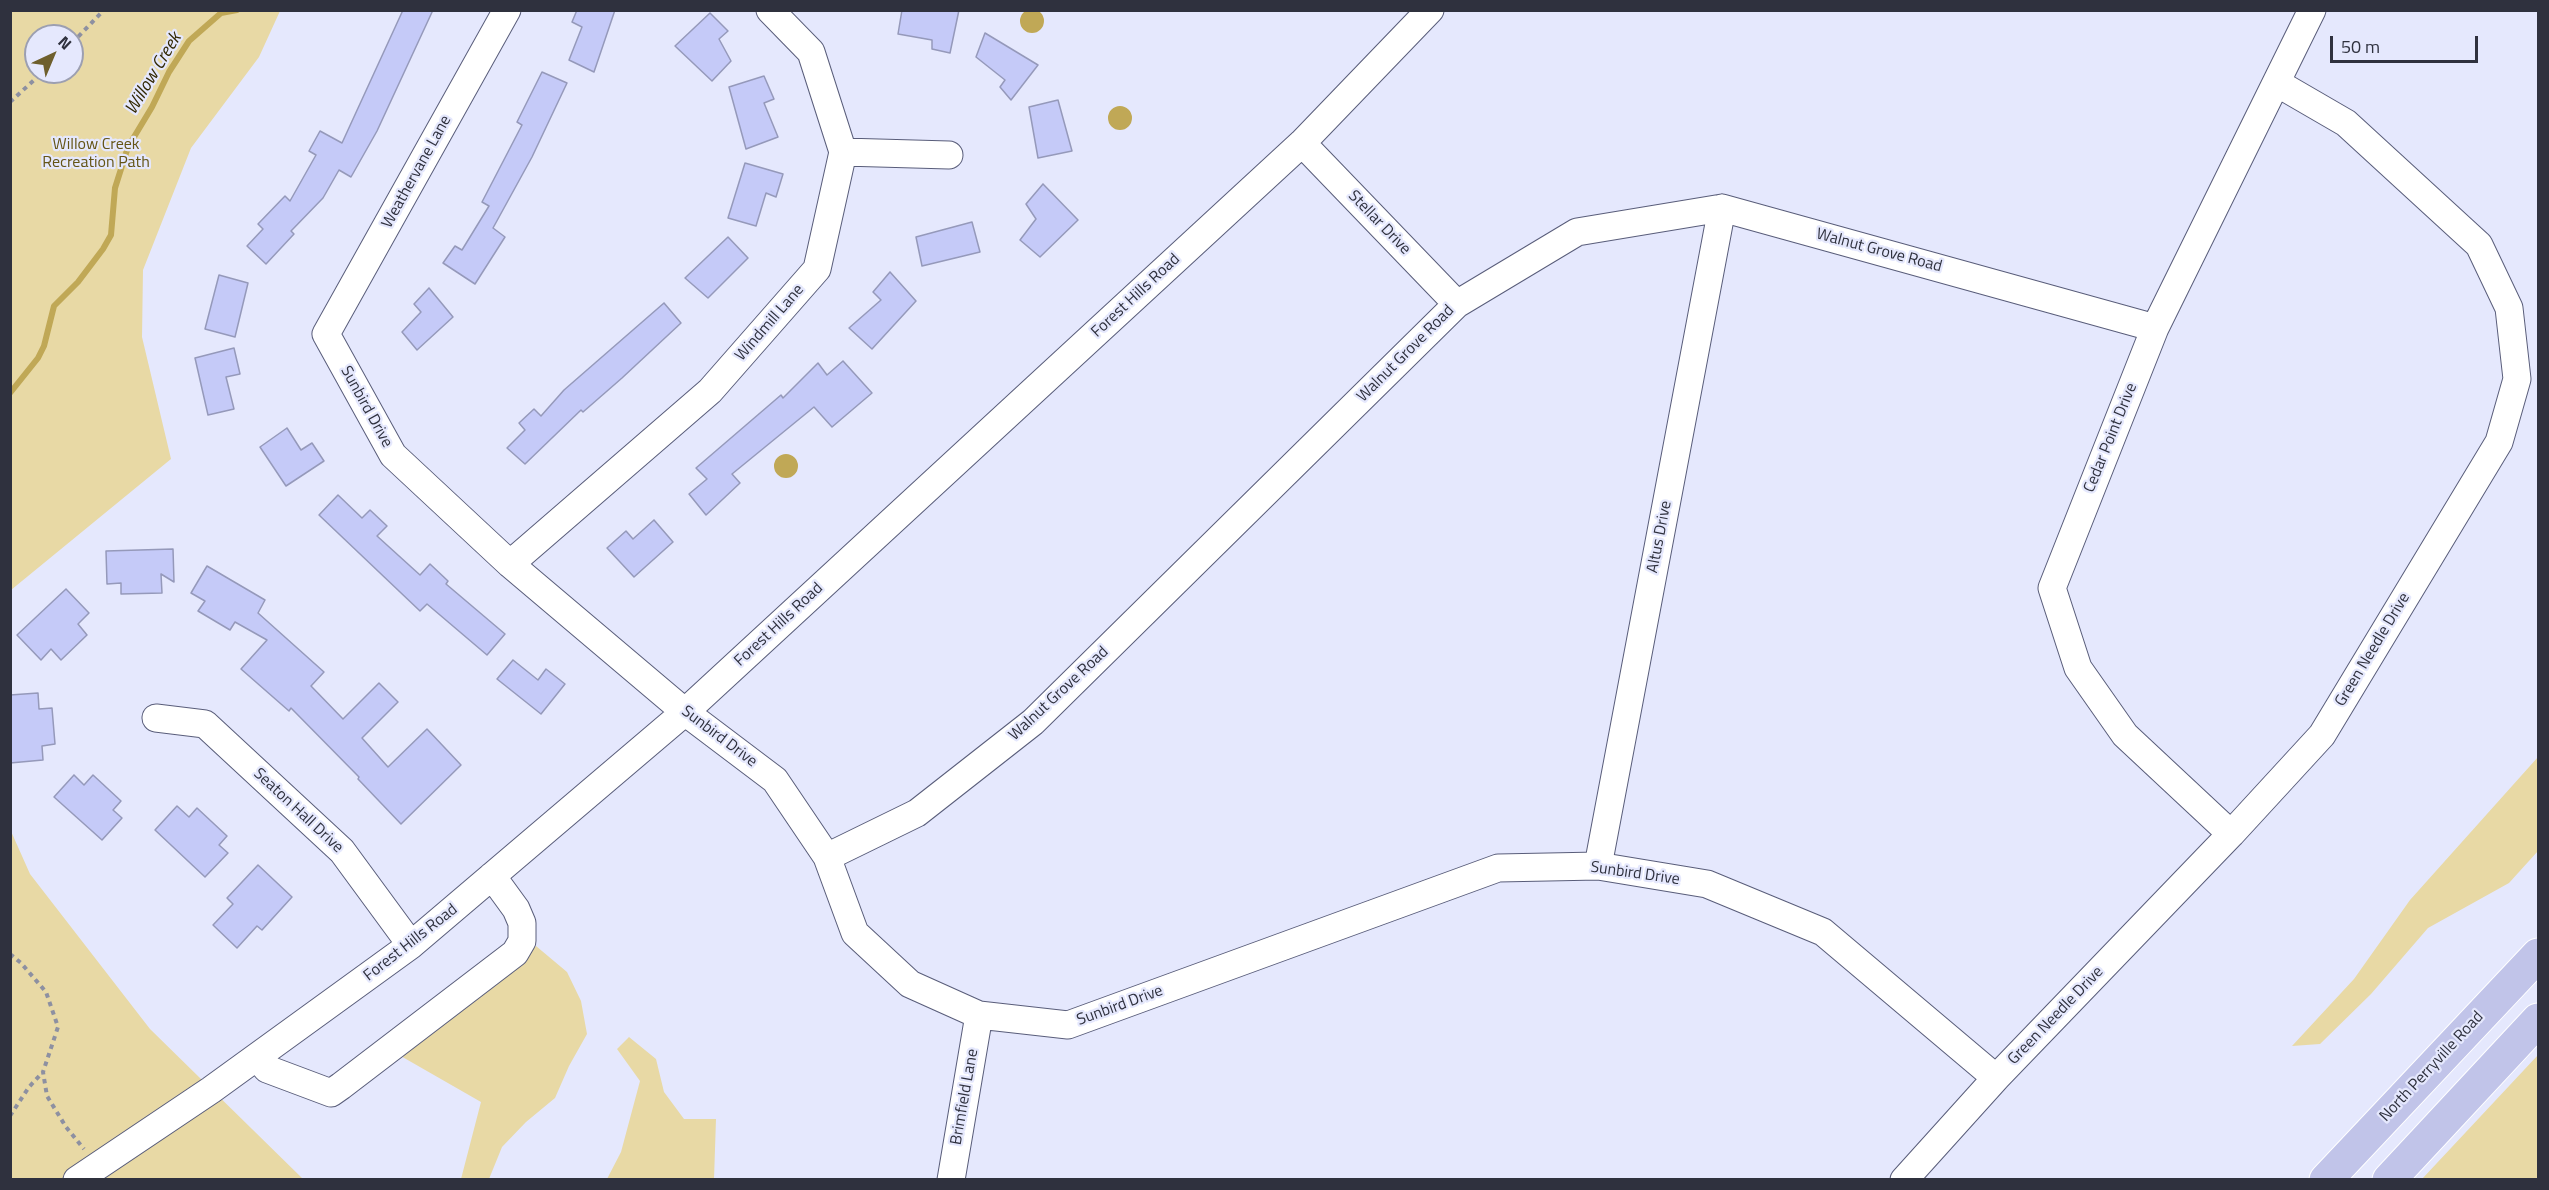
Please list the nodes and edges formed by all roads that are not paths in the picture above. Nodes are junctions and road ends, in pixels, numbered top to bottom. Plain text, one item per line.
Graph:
1 (507, 10) edge
2 (770, 10) edge
3 (1430, 10) edge
4 (2312, 10) edge
5 (2277, 83) junction
6 (1302, 143) junction
7 (843, 152) junction
8 (949, 155) dead end
9 (1722, 208) junction
10 (1456, 304) junction
11 (2155, 327) junction
12 (326, 334) joint
13 (510, 564) junction
14 (685, 712) junction
15 (156, 718) dead end
16 (2231, 834) junction
17 (826, 857) junction
18 (1598, 866) junction
19 (492, 876) junction
20 (411, 945) junction
21 (2538, 955) edge
22 (979, 1015) junction
23 (2538, 1020) edge
24 (257, 1057) junction
25 (1996, 1078) junction
26 (87, 1172) edge
27 (951, 1179) edge
28 (1904, 1179) edge
29 (2326, 1179) edge
30 (2389, 1179) edge

1 - 12 street, Weathervane Lane
2 - 7 street
3 - 6 street, Forest Hills Road
4 - 5 street, Cedar Point Drive
5 - 11 street, Cedar Point Drive
5 - 16 street, Green Needle Drive
6 - 10 street, Stellar Drive
6 - 14 street, Forest Hills Road
7 - 8 street
7 - 13 street, Windmill Lane
9 - 10 street, Walnut Grove Road
9 - 11 street, Walnut Grove Road
9 - 18 street, Altus Drive
10 - 17 street, Walnut Grove Road
11 - 16 street, Cedar Point Drive
12 - 13 street, Sunbird Drive
13 - 14 street, Sunbird Drive
14 - 17 street, Sunbird Drive
14 - 19 street, Forest Hills Road
15 - 20 street, Seaton Hall Drive
16 - 25 street, Green Needle Drive
17 - 22 street, Sunbird Drive
18 - 22 street, Sunbird Drive
18 - 25 street, Sunbird Drive
19 - 20 street, Forest Hills Road
19 - 24 street
20 - 24 street, Forest Hills Road
21 - 29 main road, North Perryville Road
22 - 27 street, Brimfield Lane
23 - 30 main road
24 - 26 street, Forest Hills Road
25 - 28 street, Green Needle Drive

